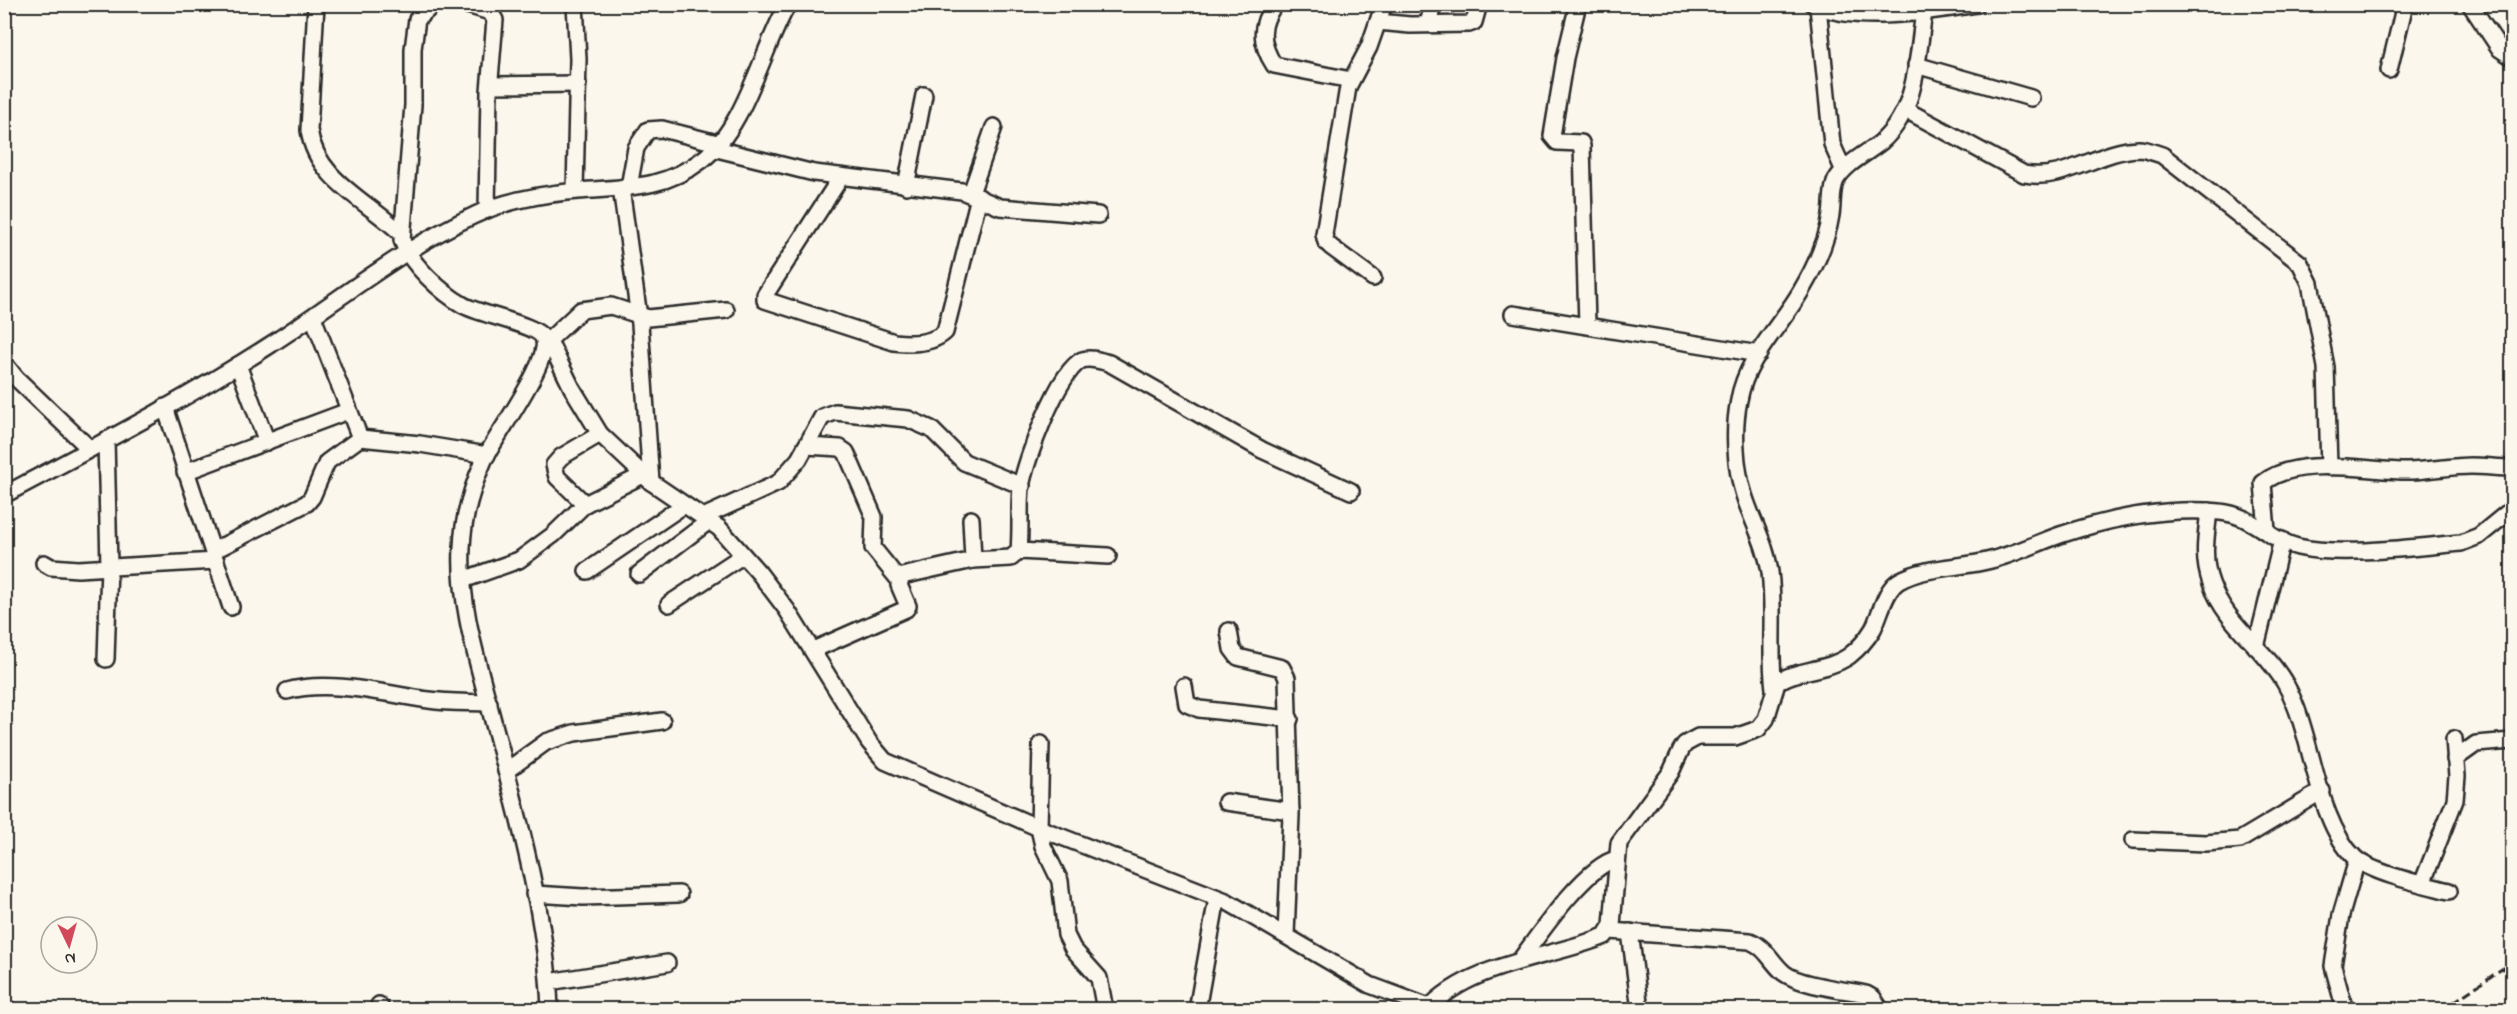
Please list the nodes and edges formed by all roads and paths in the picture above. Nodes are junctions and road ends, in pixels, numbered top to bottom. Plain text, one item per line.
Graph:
1 (316, 4) edge
2 (434, 4) edge
3 (464, 4) edge
4 (575, 4) edge
5 (788, 4) edge
6 (1275, 4) edge
7 (1384, 4) edge
8 (1433, 4) edge
9 (1479, 4) edge
10 (1578, 4) edge
11 (1977, 4) edge
12 (2405, 4) edge
13 (2470, 4) edge
14 (1816, 6) edge
15 (1898, 9) edge
16 (1924, 12) junction
17 (1378, 22) junction
18 (1428, 24) junction
19 (2512, 57) edge
20 (1916, 65) junction
21 (2390, 70) dead end
22 (1351, 80) junction
23 (578, 84) junction
24 (490, 85) junction
25 (924, 95) dead end
26 (2031, 98) dead end
27 (1906, 110) junction
28 (994, 127) dead end
29 (715, 145) junction
30 (1843, 169) junction
31 (841, 177) junction
32 (906, 186) junction
33 (625, 188) junction
34 (574, 191) junction
35 (975, 195) junction
36 (487, 210) junction
37 (1098, 214) dead end
38 (402, 234) junction
39 (408, 252) junction
40 (1373, 278) dead end
41 (726, 310) dead end
42 (1513, 314) dead end
43 (639, 315) junction
44 (313, 317) junction
45 (1587, 325) junction
46 (546, 341) junction
47 (1759, 354) junction
48 (4, 363) edge
49 (238, 365) junction
50 (165, 407) junction
51 (348, 411) junction
52 (600, 434) junction
53 (360, 438) junction
54 (106, 440) junction
55 (267, 442) junction
56 (806, 446) junction
57 (90, 449) junction
58 (487, 455) junction
59 (2329, 467) junction
60 (2512, 468) edge
61 (185, 472) junction
62 (647, 478) junction
63 (1022, 486) junction
64 (1350, 491) dead end
65 (4, 495) edge
66 (585, 504) junction
67 (684, 505) junction
68 (2512, 509) edge
69 (2209, 512) junction
70 (706, 519) junction
71 (971, 519) dead end
72 (2267, 531) junction
73 (2282, 540) junction
74 (1019, 551) junction
75 (214, 556) junction
76 (742, 556) junction
77 (1108, 556) dead end
78 (973, 560) junction
79 (44, 563) dead end
80 (109, 566) junction
81 (587, 571) dead end
82 (639, 574) dead end
83 (463, 579) junction
84 (899, 580) junction
85 (669, 604) dead end
86 (231, 607) dead end
87 (1229, 631) dead end
88 (2256, 646) junction
89 (813, 650) junction
90 (106, 659) dead end
91 (1184, 686) dead end
92 (1774, 689) junction
93 (287, 691) dead end
94 (489, 703) junction
95 (1290, 719) junction
96 (662, 721) dead end
97 (2454, 739) dead end
98 (2512, 741) edge
99 (1041, 744) dead end
100 (2456, 759) junction
101 (506, 771) junction
102 (2322, 791) junction
103 (1226, 802) dead end
104 (1291, 811) junction
105 (1039, 828) junction
106 (2133, 840) dead end
107 (1616, 859) junction
108 (2357, 860) junction
109 (2422, 884) junction
110 (2449, 891) dead end
111 (534, 894) junction
112 (679, 894) dead end
113 (1217, 897) junction
114 (1610, 931) junction
115 (1630, 932) junction
116 (1286, 935) junction
117 (1521, 959) junction
118 (667, 963) dead end
119 (549, 982) junction
120 (4, 1005) edge
121 (1428, 1008) edge
122 (9, 1010) edge
123 (550, 1010) edge
124 (1105, 1010) edge
125 (1197, 1010) edge
126 (1640, 1010) edge
127 (1881, 1010) edge
128 (2344, 1010) edge

1 - 38 street
2 - 38 street
3 - 24 street
4 - 23 street
5 - 29 street
6 - 22 street
7 - 17 street
8 - 18 street
9 - 18 street
10 - 45 street
11 - 16 street
12 - 21 street
13 - 19 street
14 - 15 street
14 - 30 street
15 - 16 street
16 - 20 street
17 - 18 street
17 - 22 street
20 - 26 street
20 - 27 street
22 - 40 street
23 - 24 street
23 - 34 street
24 - 36 street
25 - 32 street
27 - 30 street
27 - 59 street
28 - 35 street
29 - 31 street
29 - 33 street
29 - 33 street
30 - 47 street
31 - 32 street
31 - 35 street
32 - 35 street
33 - 34 street
33 - 43 street
34 - 36 street
35 - 37 street
36 - 39 street
38 - 39 street
39 - 44 street
39 - 46 street
41 - 43 street
42 - 45 street
43 - 46 street
43 - 62 street
44 - 49 street
44 - 51 street
45 - 47 street
46 - 52 street
46 - 58 street
47 - 92 street
48 - 57 street
49 - 50 street
49 - 55 street
50 - 54 street
50 - 61 street
51 - 53 street
51 - 55 street
52 - 62 street
52 - 66 street
53 - 58 street
53 - 75 street
54 - 57 street
54 - 80 street
55 - 61 street
56 - 63 street
56 - 70 street
56 - 84 street
57 - 65 street
58 - 83 street
59 - 60 street
59 - 72 street
61 - 75 street
62 - 66 street
62 - 67 street
63 - 64 street
63 - 74 street
66 - 83 street
67 - 70 street
67 - 81 street
68 - 73 street
69 - 72 street
69 - 88 street
69 - 92 street
70 - 76 street
70 - 82 street
71 - 78 street
72 - 73 street
73 - 88 street
74 - 77 street
74 - 78 street
75 - 80 street
75 - 86 street
76 - 85 street
76 - 89 street
78 - 84 street
79 - 80 street
80 - 90 street
83 - 94 street
84 - 89 street
87 - 95 street
88 - 102 street
89 - 105 street
91 - 95 street
92 - 107 street
93 - 94 street
94 - 101 street
95 - 104 street
96 - 101 street
97 - 100 street
98 - 100 street
99 - 105 street
100 - 109 street
101 - 111 street
102 - 106 street
102 - 108 street
103 - 104 street
104 - 116 street
105 - 113 street
105 - 124 street
107 - 114 street
107 - 117 street
108 - 109 street
108 - 128 street
109 - 110 street
111 - 112 street
111 - 119 street
113 - 116 street
113 - 125 street
114 - 115 street
114 - 117 street
115 - 126 street
115 - 127 street
116 - 121 street
117 - 121 street
118 - 119 street
119 - 123 street
120 - 122 street

